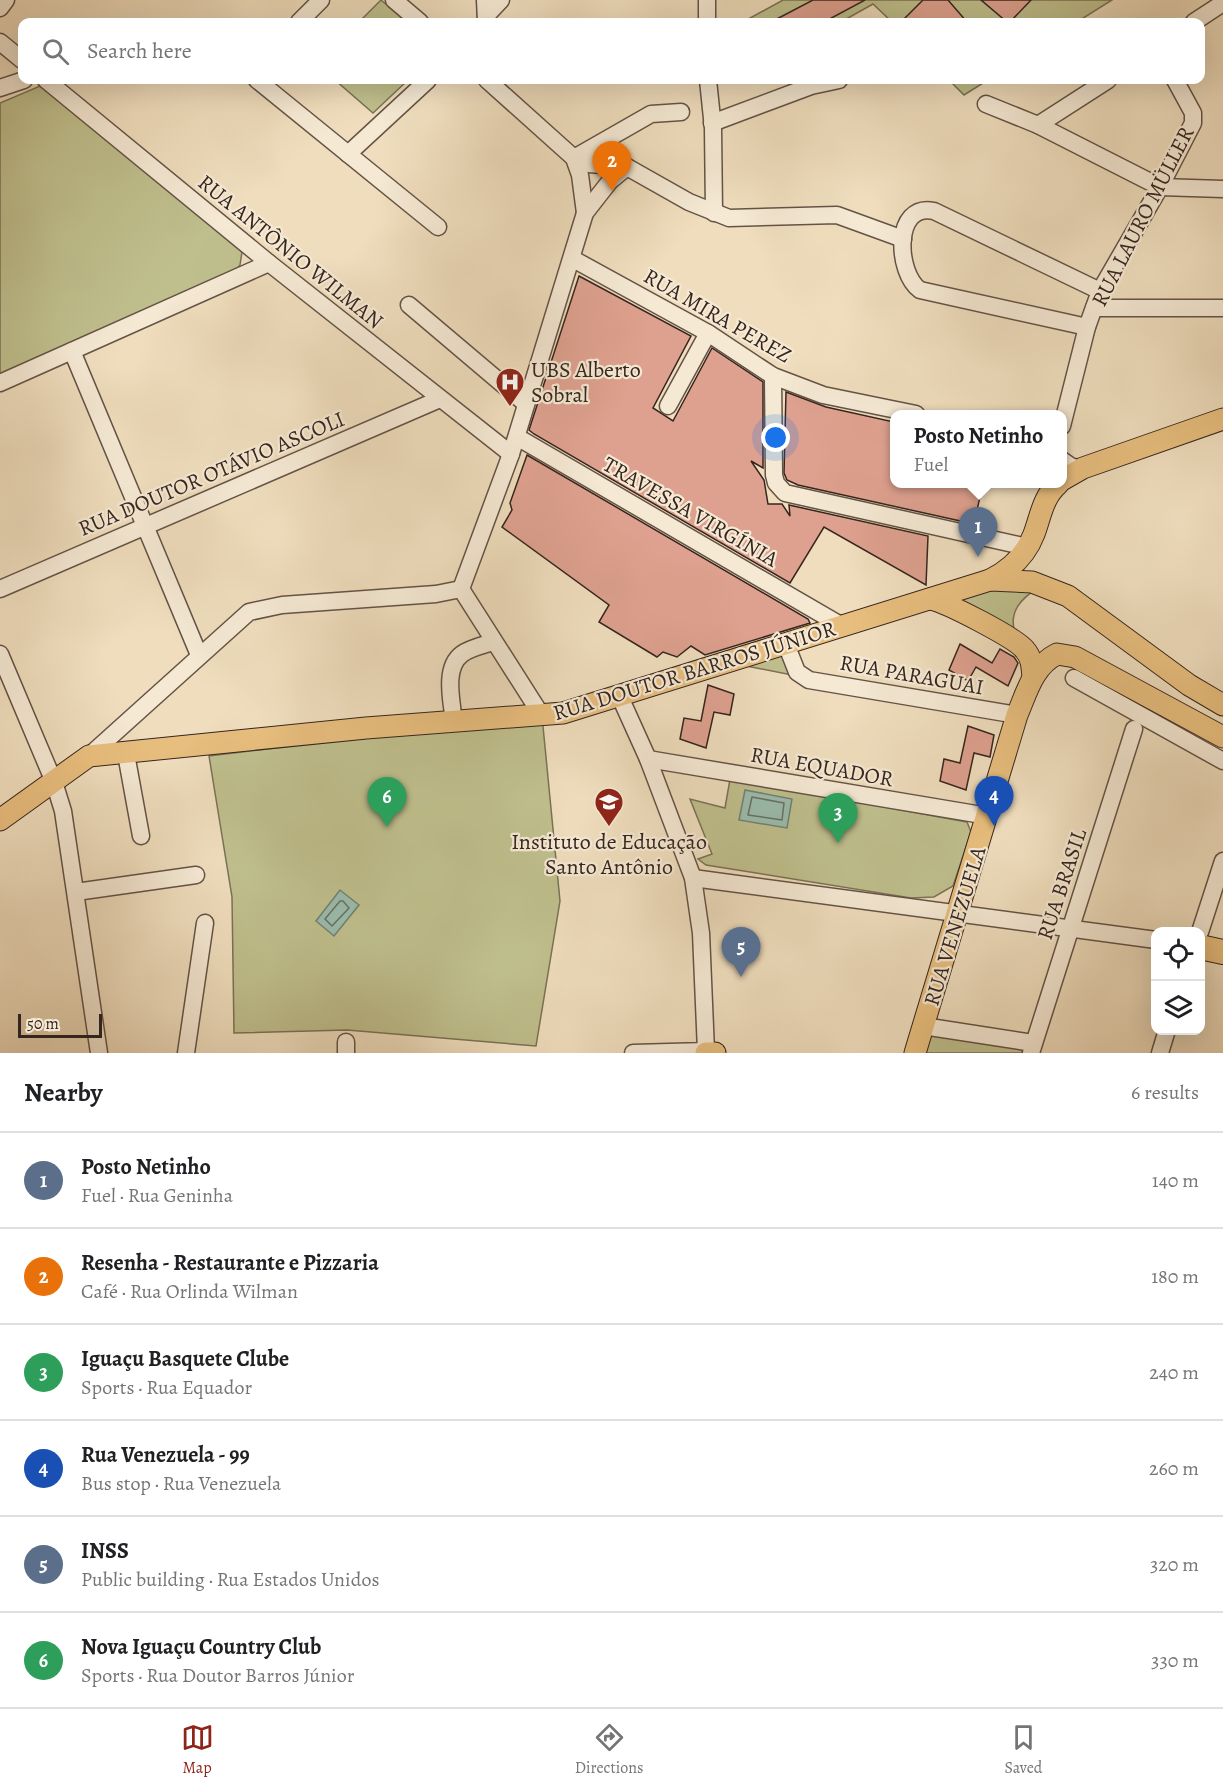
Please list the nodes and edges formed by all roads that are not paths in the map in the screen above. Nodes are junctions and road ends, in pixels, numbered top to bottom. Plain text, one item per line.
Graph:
1 (6, 0) edge
2 (321, 0) edge
3 (394, 0) edge
4 (501, 0) edge
5 (707, 0) edge
6 (1223, 3) edge
7 (0, 8) edge
8 (486, 13) edge
9 (302, 18) edge
10 (415, 18) edge
11 (707, 18) edge
12 (1200, 18) edge
13 (0, 42) edge
14 (18, 57) edge
15 (18, 82) edge
16 (51, 84) edge
17 (262, 84) edge
18 (424, 84) edge
19 (492, 84) edge
20 (708, 84) edge
21 (820, 84) edge
22 (1102, 84) edge
23 (1177, 84) edge
24 (0, 88) edge
25 (986, 104) dead end
26 (681, 112) dead end
27 (712, 123) junction
28 (1038, 125) junction
29 (348, 154) junction
30 (574, 158) junction
31 (627, 167) junction
32 (1160, 187) junction
33 (1223, 189) edge
34 (585, 213) junction
35 (714, 213) junction
36 (438, 227) dead end
37 (903, 239) junction
38 (573, 259) junction
39 (269, 263) junction
40 (1100, 291) junction
41 (409, 305) dead end
42 (1094, 308) junction
43 (1223, 308) edge
44 (1087, 327) junction
45 (708, 333) junction
46 (72, 351) junction
47 (773, 376) junction
48 (0, 383) edge
49 (440, 399) junction
50 (526, 404) junction
51 (668, 406) dead end
52 (896, 410) edge
53 (1066, 410) edge
54 (1223, 419) edge
55 (517, 437) junction
56 (511, 454) junction
57 (1067, 464) edge
58 (1083, 468) junction
59 (1067, 477) edge
60 (1047, 492) edge
61 (144, 524) junction
62 (1030, 542) junction
63 (990, 580) junction
64 (0, 589) edge
65 (461, 589) junction
66 (1068, 596) junction
67 (930, 599) junction
68 (842, 626) junction
69 (494, 642) junction
70 (786, 644) junction
71 (0, 654) edge
72 (199, 655) junction
73 (1076, 664) junction
74 (1033, 677) junction
75 (620, 697) junction
76 (1223, 705) edge
77 (1017, 715) junction
78 (542, 716) junction
79 (454, 722) junction
80 (1134, 729) dead end
81 (1223, 737) edge
82 (126, 754) junction
83 (89, 756) junction
84 (648, 759) junction
85 (1223, 761) edge
86 (54, 782) junction
87 (988, 816) junction
88 (0, 820) edge
89 (141, 836) dead end
90 (1223, 861) edge
91 (196, 875) dead end
92 (693, 878) junction
93 (76, 892) junction
94 (956, 912) junction
95 (205, 923) dead end
96 (1202, 927) edge
97 (1071, 928) junction
98 (1151, 939) edge
99 (1205, 948) edge
100 (1223, 952) edge
101 (923, 1026) junction
102 (1165, 1035) edge
103 (1032, 1048) edge
104 (709, 1052) edge
105 (99, 1053) edge
106 (186, 1053) edge
107 (633, 1053) edge
108 (915, 1053) edge
109 (1160, 1053) edge

1 - 7 street
2 - 9 street
3 - 10 street
4 - 8 street
5 - 11 street
6 - 12 street
13 - 14 street
15 - 24 street
16 - 39 street, RUA ANTÔNIO WILMAN
17 - 29 street
18 - 29 street
19 - 30 street
20 - 27 street
21 - 27 street
22 - 28 street
23 - 32 street, RUA LAURO MÜLLER
25 - 28 street
26 - 30 street
27 - 35 street
28 - 32 street
29 - 36 street
30 - 31 street
30 - 34 street
31 - 34 street
31 - 35 street
32 - 33 street
32 - 40 street, RUA LAURO MÜLLER
34 - 38 street
35 - 37 street
37 - 40 street
37 - 44 street
38 - 45 street, RUA MIRA PEREZ
38 - 50 street
39 - 46 street
39 - 49 street, RUA ANTÔNIO WILMAN
40 - 42 street, RUA LAURO MÜLLER
41 - 50 street
42 - 43 street
42 - 44 street, RUA LAURO MÜLLER
44 - 53 street, RUA LAURO MÜLLER
45 - 47 street, RUA MIRA PEREZ
45 - 51 street
46 - 48 street
46 - 61 street
47 - 52 street, RUA MIRA PEREZ
47 - 62 street
49 - 56 street, RUA ANTÔNIO WILMAN
49 - 61 street, RUA DOUTOR OTÁVIO ASCOLI
50 - 55 street
54 - 58 main road
55 - 56 street
55 - 68 street, TRAVESSA VIRGÍNIA
56 - 65 street
57 - 58 street
58 - 59 main road
60 - 62 main road
61 - 64 street, RUA DOUTOR OTÁVIO ASCOLI
61 - 72 street
62 - 63 main road
62 - 66 main road
63 - 66 main road, RUA DOUTOR BARROS JÚNIOR
63 - 67 main road, RUA DOUTOR BARROS JÚNIOR
65 - 69 street
65 - 72 street
66 - 76 main road, RUA DOUTOR BARROS JÚNIOR
67 - 68 main road, RUA DOUTOR BARROS JÚNIOR
67 - 74 main road
68 - 70 main road, RUA DOUTOR BARROS JÚNIOR
69 - 78 street
69 - 79 street
70 - 75 main road, RUA DOUTOR BARROS JÚNIOR
70 - 77 street, RUA PARAGUAI
71 - 86 street
72 - 83 street
73 - 74 main road, RUA VENEZUELA
73 - 81 main road
73 - 85 street
74 - 77 main road, RUA VENEZUELA
75 - 78 main road, RUA DOUTOR BARROS JÚNIOR
75 - 84 street
77 - 87 main road, RUA VENEZUELA
78 - 79 main road, RUA DOUTOR BARROS JÚNIOR
79 - 82 main road, RUA DOUTOR BARROS JÚNIOR
80 - 97 street, RUA BRASIL
82 - 83 main road, RUA DOUTOR BARROS JÚNIOR
82 - 89 street
83 - 86 main road
84 - 87 street, RUA EQUADOR
84 - 92 street
86 - 88 main road
86 - 93 street
87 - 94 main road, RUA VENEZUELA
90 - 96 street
91 - 93 street
92 - 94 street
92 - 104 street
93 - 105 street
94 - 97 street
94 - 101 main road, RUA VENEZUELA
95 - 106 street
97 - 98 street
97 - 103 street, RUA BRASIL
99 - 100 highway
101 - 103 street
101 - 108 main road, RUA VENEZUELA
102 - 109 street
104 - 107 street

